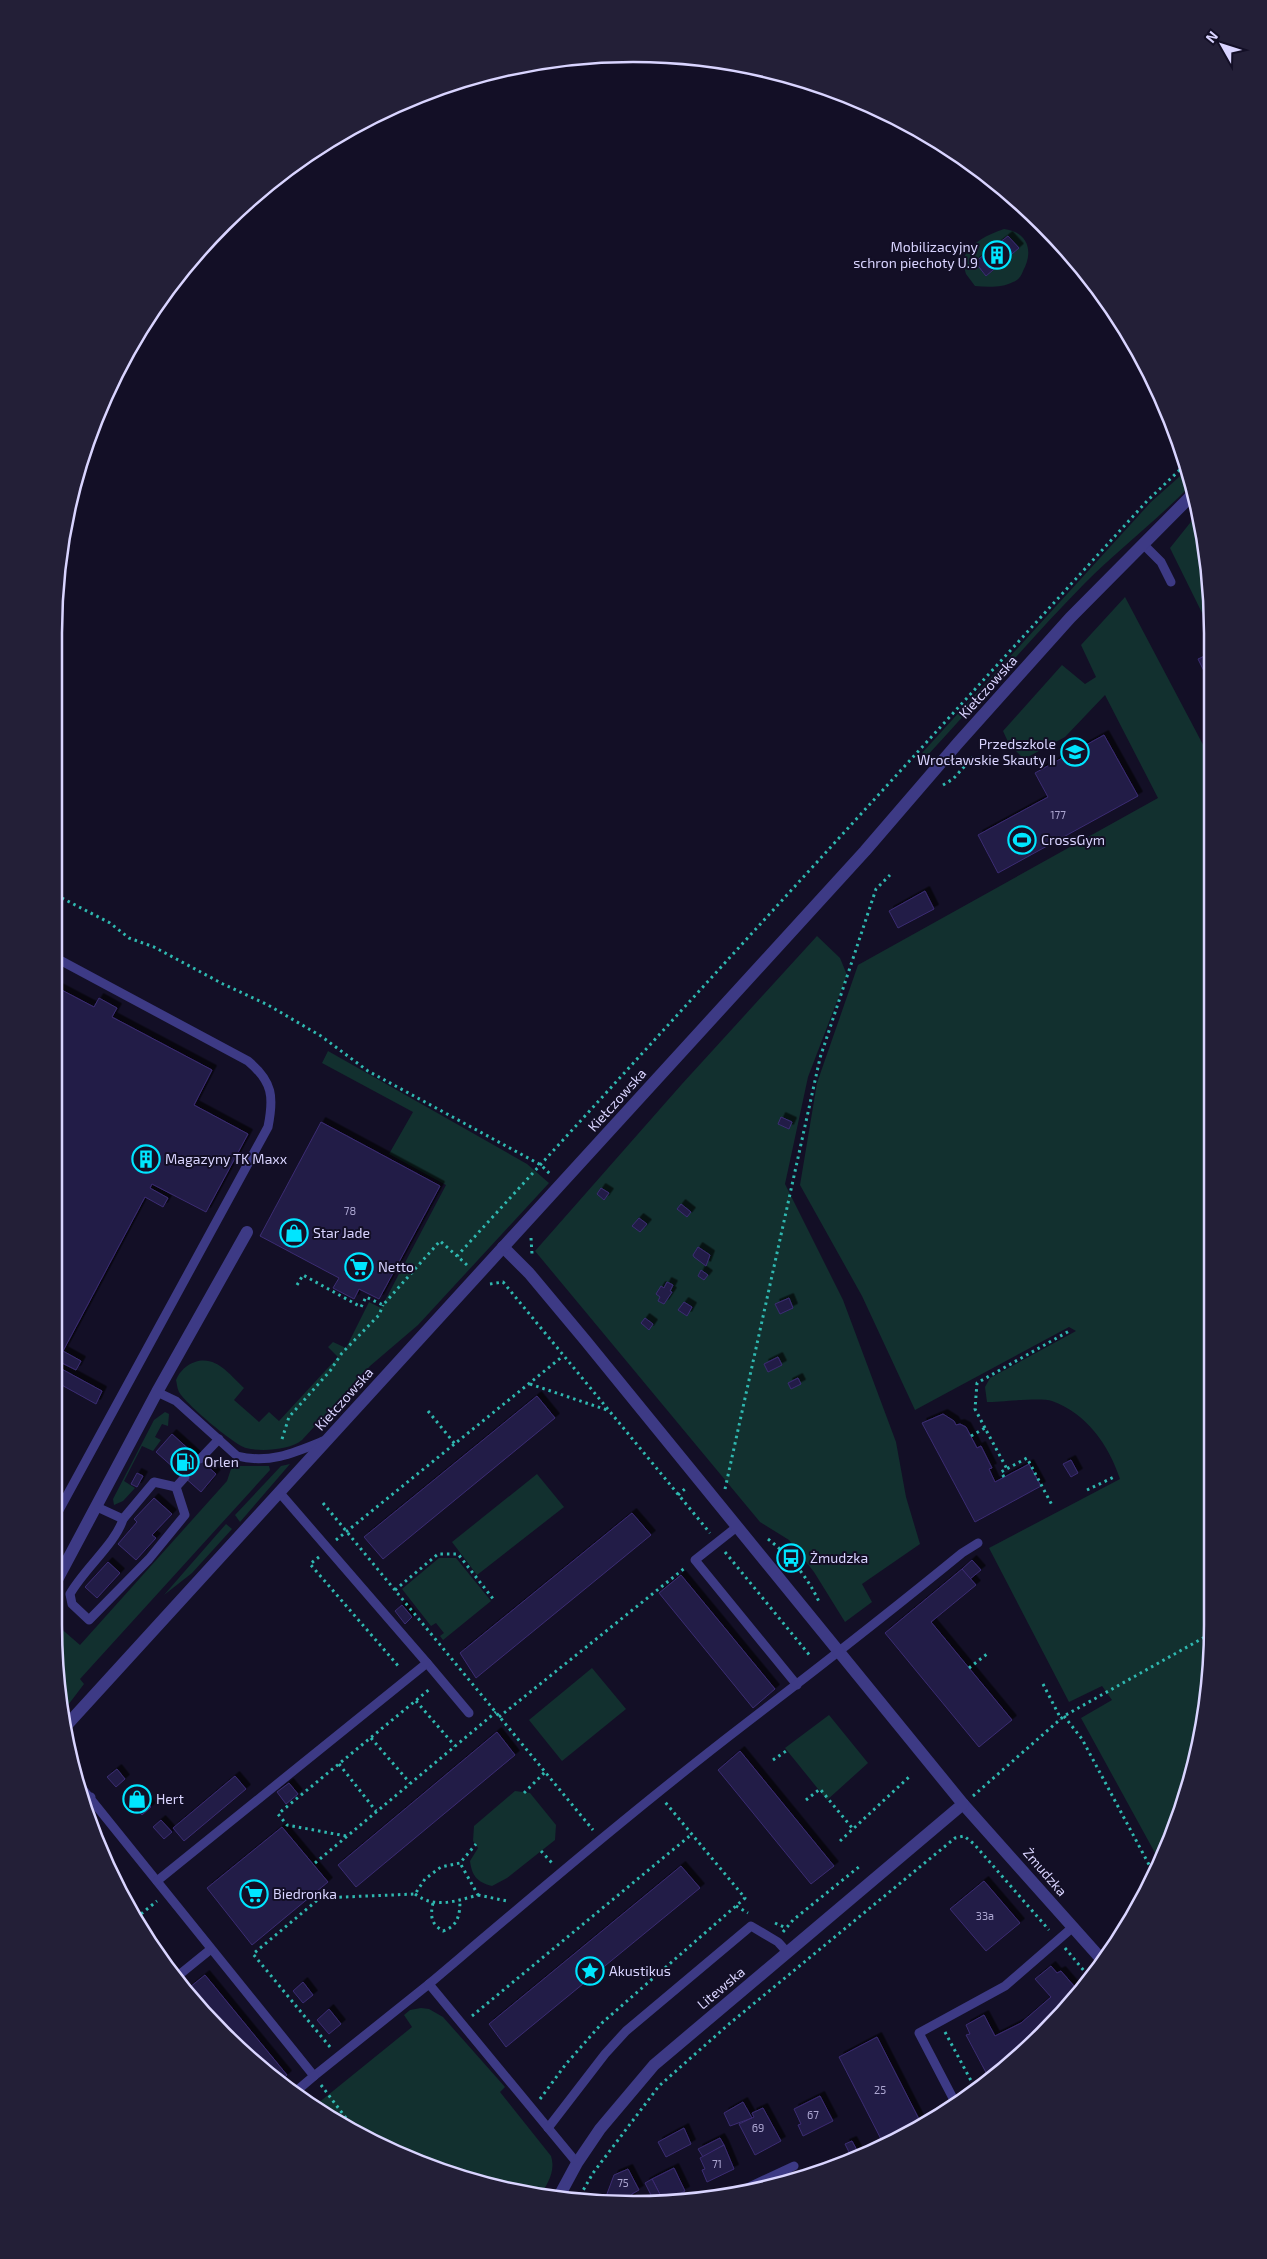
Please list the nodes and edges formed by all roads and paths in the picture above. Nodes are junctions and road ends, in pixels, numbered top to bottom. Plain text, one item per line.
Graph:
1 (1180, 470) edge
2 (1188, 499) edge
3 (1143, 544) junction
4 (1171, 582) dead end
5 (890, 875) dead end
6 (62, 898) edge
7 (62, 961) edge
8 (541, 1165) junction
9 (561, 1184) junction
10 (247, 1232) dead end
11 (503, 1247) junction
12 (457, 1256) junction
13 (471, 1270) dead end
14 (484, 1281) dead end
15 (298, 1285) dead end
16 (383, 1305) junction
17 (1071, 1330) dead end
18 (563, 1356) junction
19 (530, 1384) junction
20 (158, 1392) junction
21 (608, 1410) junction
22 (428, 1411) dead end
23 (985, 1428) junction
24 (971, 1436) dead end
25 (282, 1438) dead end
26 (219, 1439) junction
27 (326, 1440) junction
28 (455, 1444) junction
29 (200, 1460) dead end
30 (1007, 1469) junction
31 (185, 1477) dead end
32 (1004, 1477) dead end
33 (1114, 1477) dead end
34 (691, 1484) dead end
35 (176, 1487) junction
36 (1087, 1490) dead end
37 (279, 1492) junction
38 (678, 1495) junction
39 (715, 1498) junction
40 (324, 1503) dead end
41 (62, 1505) edge
42 (97, 1507) junction
43 (1053, 1507) dead end
44 (123, 1519) junction
45 (738, 1526) junction
46 (347, 1531) junction
47 (717, 1542) junction
48 (978, 1543) dead end
49 (328, 1548) junction
50 (695, 1560) junction
51 (62, 1571) edge
52 (395, 1590) junction
53 (494, 1600) dead end
54 (1204, 1637) edge
55 (840, 1652) junction
56 (987, 1654) dead end
57 (427, 1663) junction
58 (820, 1668) junction
59 (969, 1668) dead end
60 (408, 1679) junction
61 (441, 1680) junction
62 (1043, 1684) dead end
63 (797, 1685) junction
64 (416, 1701) junction
65 (496, 1712) junction
66 (469, 1713) dead end
67 (500, 1717) junction
68 (1063, 1717) junction
69 (70, 1721) edge
70 (371, 1738) junction
71 (455, 1746) junction
72 (789, 1749) dead end
73 (773, 1760) dead end
74 (339, 1764) junction
75 (545, 1772) junction
76 (909, 1777) dead end
77 (410, 1783) junction
78 (524, 1793) dead end
79 (88, 1794) edge
80 (658, 1794) junction
81 (91, 1797) joint
82 (806, 1800) dead end
83 (963, 1804) junction
84 (376, 1811) junction
85 (853, 1829) junction
86 (692, 1834) junction
87 (346, 1836) junction
88 (601, 1840) junction
89 (840, 1841) dead end
90 (476, 1844) dead end
91 (315, 1862) dead end
92 (460, 1863) junction
93 (860, 1866) dead end
94 (1151, 1868) edge
95 (157, 1881) junction
96 (167, 1893) junction
97 (415, 1894) junction
98 (478, 1895) junction
99 (460, 1900) junction
100 (433, 1903) junction
101 (519, 1908) junction
102 (141, 1914) edge
103 (1073, 1927) junction
104 (1058, 1941) junction
105 (778, 1942) junction
106 (211, 1949) junction
107 (787, 1952) junction
108 (1099, 1956) edge
109 (181, 1974) edge
110 (1086, 1974) edge
111 (429, 1984) junction
112 (940, 2022) junction
113 (462, 2024) junction
114 (339, 2057) junction
115 (314, 2076) junction
116 (973, 2085) edge
117 (300, 2089) edge
118 (953, 2099) edge
119 (532, 2110) junction
120 (347, 2119) edge
121 (548, 2128) junction
122 (577, 2163) junction
123 (794, 2166) dead end
124 (759, 2183) edge
125 (561, 2192) edge
126 (581, 2194) edge

1 - 8 path
2 - 3 street, Kiełczowska
3 - 4 lane
3 - 9 street, Kiełczowska
5 - 39 path
6 - 8 path
7 - 41 lane
8 - 9 path
8 - 12 path
9 - 11 street, Kiełczowska
10 - 20 street
11 - 27 street, Kiełczowska
11 - 39 street, Żmudzka
12 - 13 path
12 - 16 path
14 - 18 path
15 - 16 path
16 - 25 path
17 - 23 path
18 - 19 path
18 - 21 path
19 - 21 path
19 - 28 path
20 - 26 lane
20 - 42 street
21 - 38 path
22 - 28 path
23 - 24 path
23 - 30 path
26 - 27 lane
26 - 29 lane
27 - 37 street, Kiełczowska
28 - 46 path
30 - 32 path
30 - 43 path
31 - 35 lane
33 - 36 path
34 - 38 path
35 - 44 lane
35 - 44 lane
37 - 49 lane
37 - 69 street, Kiełczowska
38 - 47 path
39 - 45 street, Żmudzka
40 - 46 path
42 - 44 lane
42 - 51 street
45 - 47 lane
45 - 55 street, Żmudzka
46 - 49 path
46 - 52 path
47 - 50 lane
47 - 58 path
48 - 55 lane
49 - 57 lane
49 - 60 path
50 - 63 lane
50 - 67 path
52 - 53 path
52 - 65 path
54 - 68 path
55 - 58 lane
55 - 83 street, Żmudzka
56 - 59 path
57 - 60 lane
57 - 61 lane
58 - 63 lane
60 - 95 lane
61 - 64 path
61 - 66 lane
62 - 68 path
63 - 80 lane
64 - 70 path
64 - 71 path
65 - 67 path
65 - 71 path
67 - 75 path
68 - 83 path
68 - 94 path
70 - 74 path
70 - 77 path
71 - 77 path
72 - 73 path
74 - 84 path
74 - 87 path
75 - 78 path
75 - 88 path
76 - 85 path
77 - 84 path
79 - 81 lane
80 - 86 path
80 - 88 lane
81 - 95 lane
82 - 85 path
83 - 103 street, Żmudzka
83 - 107 street, Litewska
84 - 87 path
85 - 89 path
86 - 113 path
86 - 119 path
87 - 91 path
88 - 101 lane
90 - 92 path
92 - 97 path
92 - 98 path
93 - 105 path
95 - 96 lane
96 - 102 path
96 - 106 lane
97 - 100 path
97 - 114 path
98 - 99 path
98 - 101 path
99 - 100 path
99 - 100 path
101 - 111 lane
103 - 104 lane
103 - 108 street, Żmudzka
104 - 110 path
104 - 112 lane
104 - 126 path
105 - 107 lane
105 - 121 lane
106 - 109 lane
106 - 115 lane
107 - 122 street, Litewska
111 - 113 lane
111 - 114 lane
112 - 116 path
112 - 118 lane
113 - 119 lane
114 - 115 lane
115 - 117 lane
115 - 120 path
119 - 121 lane
121 - 122 lane
122 - 125 street, Litewska
123 - 124 lane

